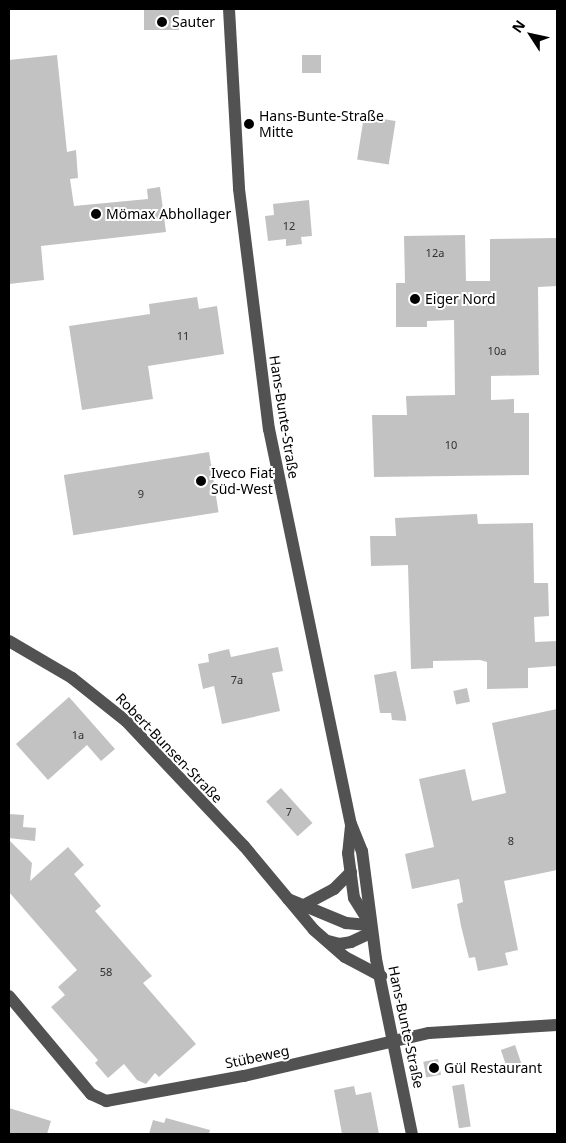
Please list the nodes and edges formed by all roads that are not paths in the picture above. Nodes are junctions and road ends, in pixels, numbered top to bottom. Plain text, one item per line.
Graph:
1 (229, 9) edge
2 (9, 641) edge
3 (351, 824) junction
4 (351, 872) junction
5 (288, 899) junction
6 (304, 904) junction
7 (371, 928) junction
8 (326, 940) junction
9 (381, 976) junction
10 (9, 996) edge
11 (557, 1025) edge
12 (394, 1042) junction
13 (412, 1134) edge

1 - 3 street, Hans-Bunte-Straße
2 - 5 street, Robert-Bunsen-Straße
3 - 4 street, Hans-Bunte-Straße
3 - 7 street, Hans-Bunte-Straße
4 - 6 street
4 - 7 street, Hans-Bunte-Straße
5 - 6 street
5 - 8 street, Robert-Bunsen-Straße
6 - 7 street
7 - 8 street
7 - 9 street, Hans-Bunte-Straße
8 - 9 street, Robert-Bunsen-Straße
9 - 12 street, Hans-Bunte-Straße
10 - 12 street, Stübeweg
11 - 12 street, Stübeweg
12 - 13 street, Hans-Bunte-Straße

